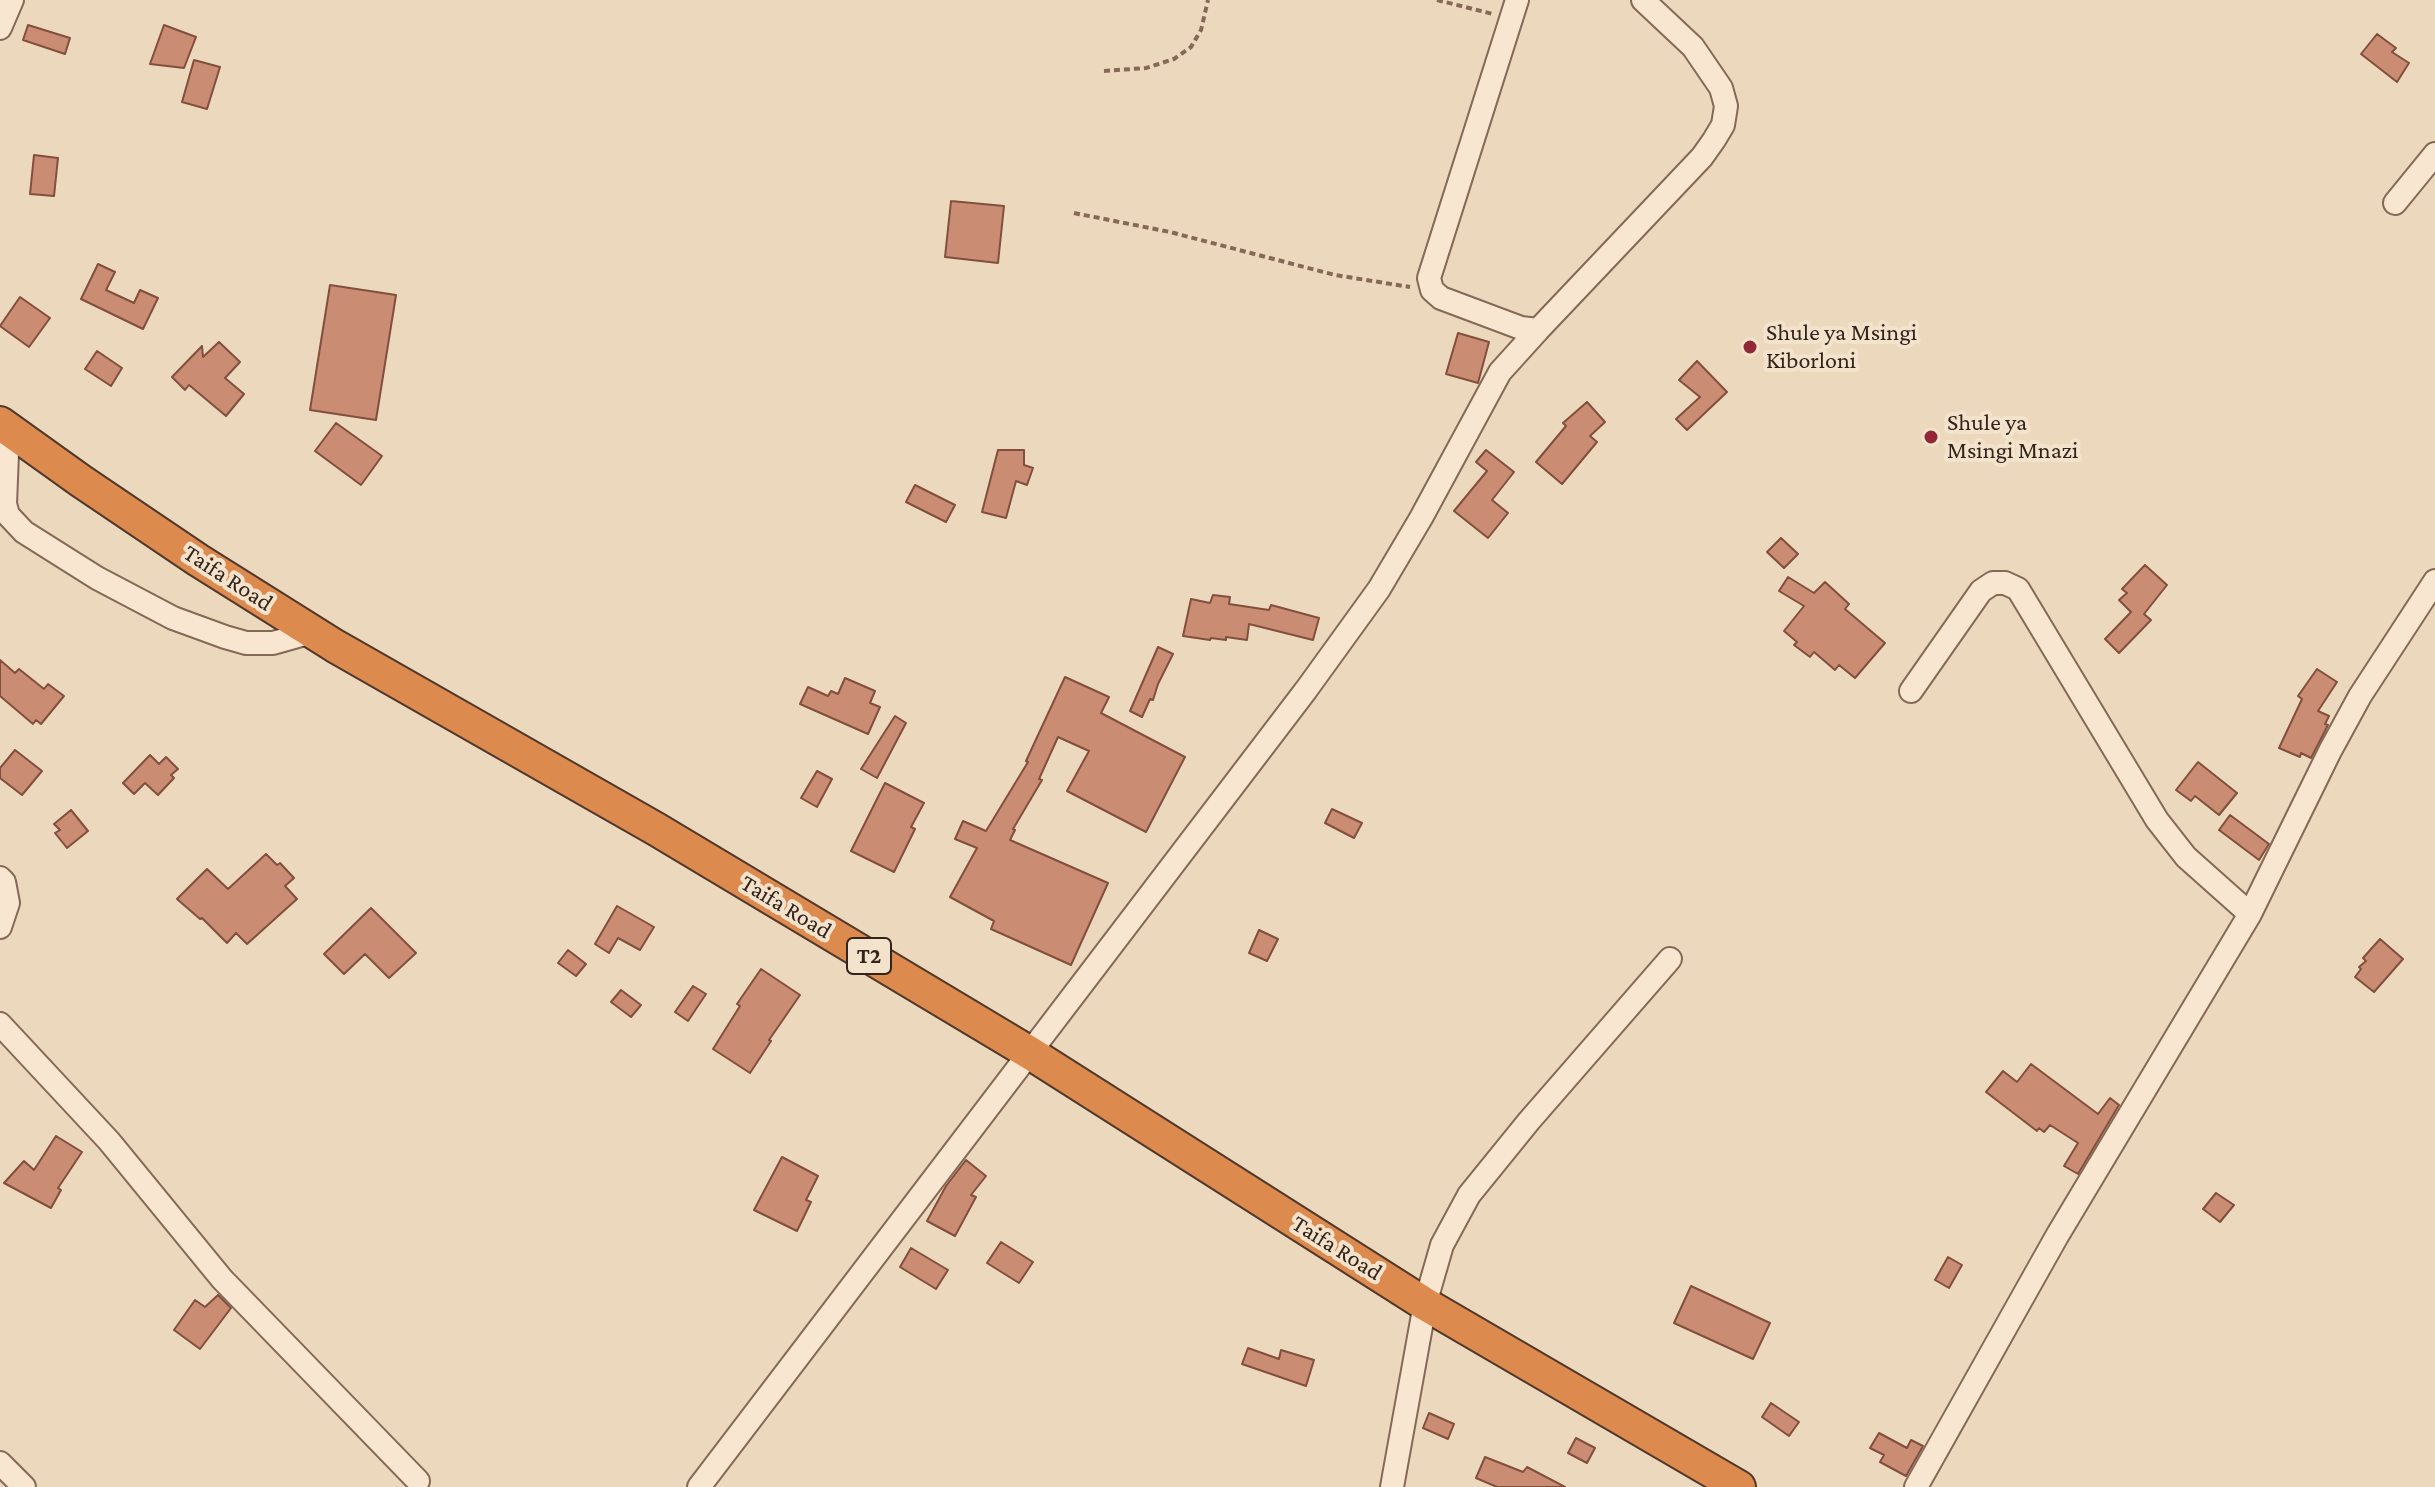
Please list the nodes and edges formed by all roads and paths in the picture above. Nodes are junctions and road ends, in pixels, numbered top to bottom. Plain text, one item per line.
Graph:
1 (12, 0) edge
2 (1208, 0) edge
3 (1437, 0) edge
4 (1643, 0) edge
5 (1514, 10) edge
6 (0, 28) edge
7 (1104, 71) dead end
8 (2435, 154) edge
9 (2395, 203) dead end
10 (1074, 213) dead end
11 (1432, 290) junction
12 (1538, 330) junction
13 (4, 426) edge
14 (2435, 581) edge
15 (312, 632) junction
16 (1911, 691) dead end
17 (0, 878) edge
18 (2250, 914) junction
19 (0, 927) edge
20 (1670, 959) dead end
21 (0, 1024) edge
22 (1030, 1053) junction
23 (1425, 1304) junction
24 (0, 1463) edge
25 (418, 1481) dead end
26 (24, 1487) edge
27 (699, 1487) edge
28 (1392, 1487) edge
29 (1739, 1487) edge
30 (1916, 1487) edge

1 - 6 street
2 - 7 path
3 - 5 path
4 - 12 street
5 - 11 street
8 - 9 street
10 - 11 path
11 - 12 street
12 - 22 street
13 - 15 highway, Taifa Road / T2
13 - 15 street
14 - 18 street
15 - 22 highway, Taifa Road / T2
16 - 18 street
17 - 19 street
18 - 30 street
20 - 23 street
21 - 25 street
22 - 23 highway, Taifa Road / T2
22 - 27 street
23 - 28 street
23 - 29 highway, Taifa Road / T2
24 - 26 street

